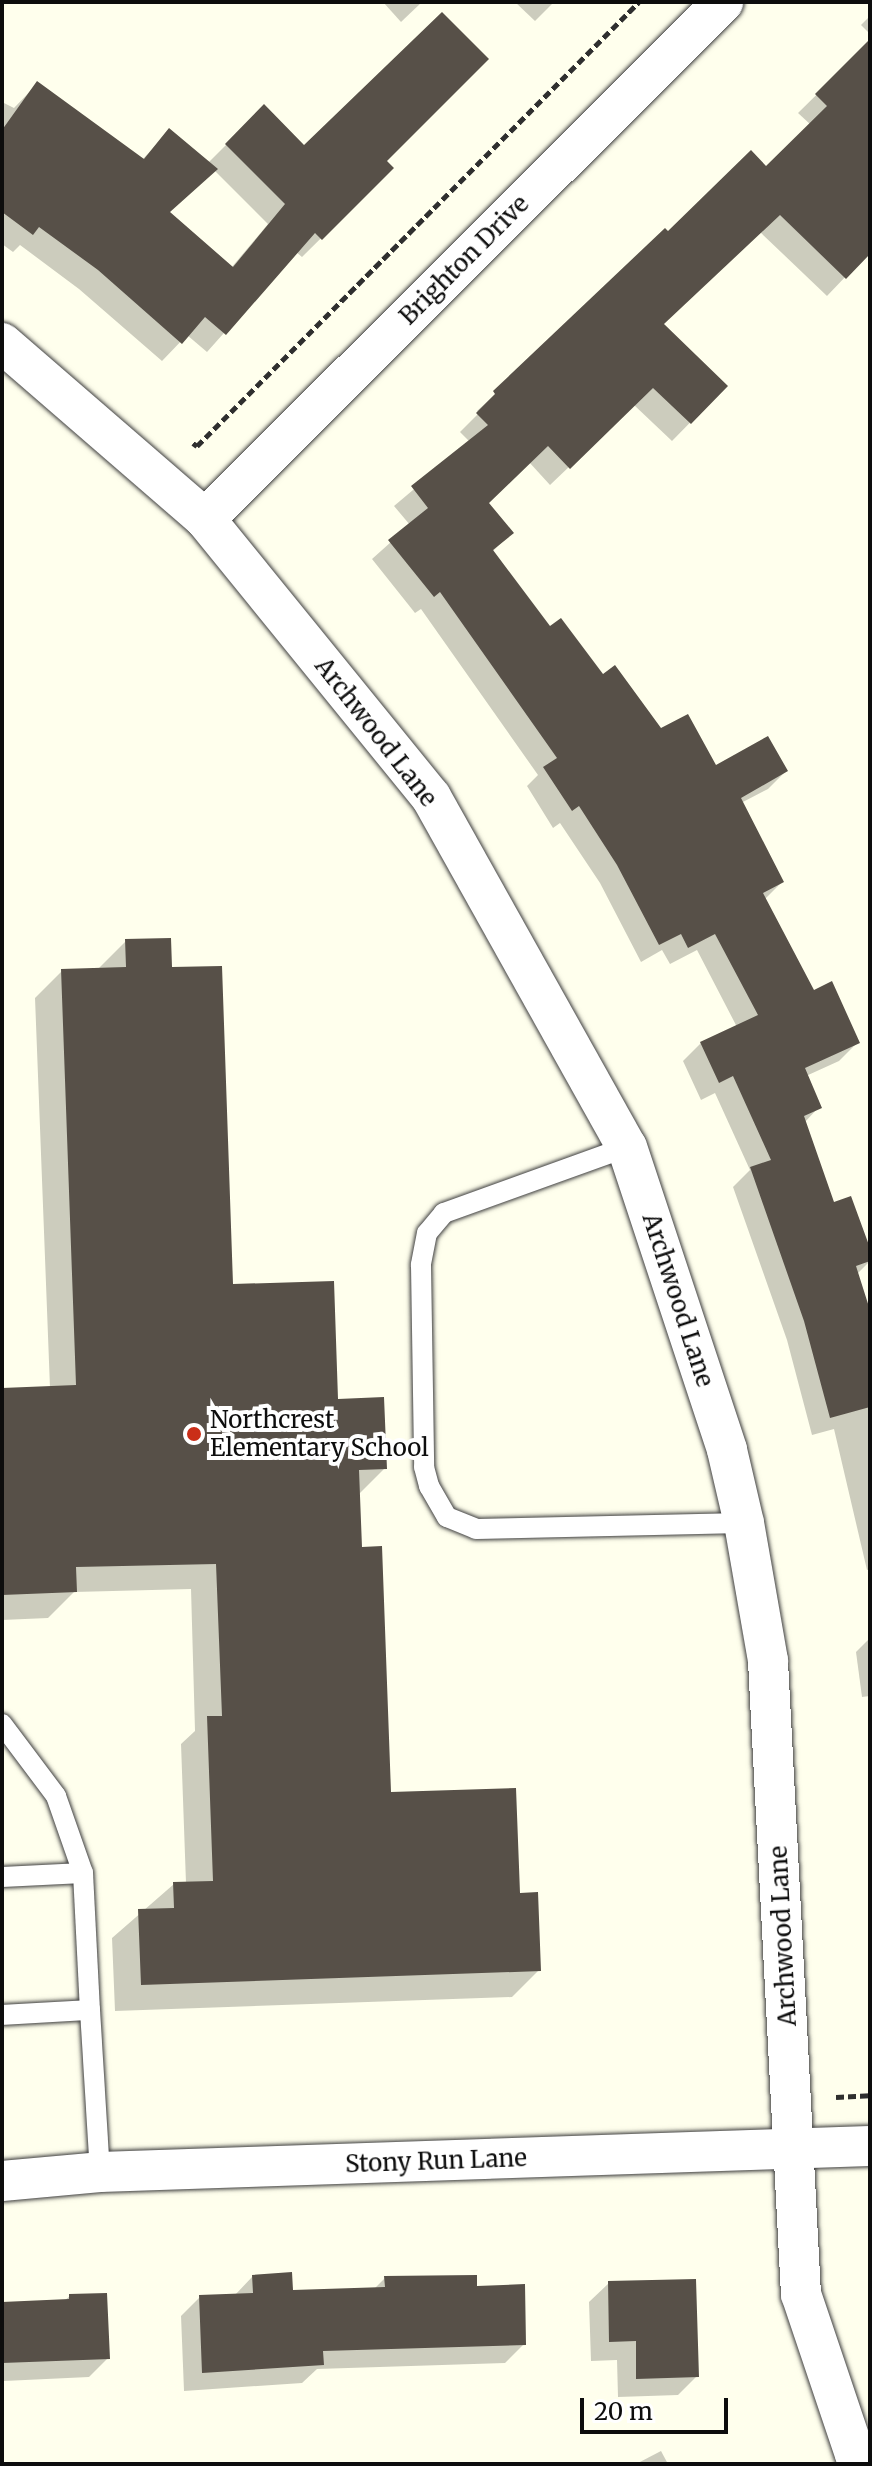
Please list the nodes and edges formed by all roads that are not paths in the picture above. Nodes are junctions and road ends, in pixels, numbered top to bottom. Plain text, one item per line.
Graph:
1 (723, 2) edge
2 (2, 343) edge
3 (205, 519) junction
4 (627, 1147) junction
5 (744, 1523) junction
6 (2, 1724) edge
7 (83, 1873) junction
8 (2, 1877) edge
9 (90, 2010) junction
10 (2, 2015) edge
11 (870, 2146) edge
12 (794, 2150) junction
13 (100, 2172) junction
14 (2, 2181) edge
15 (865, 2464) edge

1 - 3 street, Brighton Drive
2 - 3 street, Archwood Lane
3 - 4 street, Archwood Lane
4 - 5 street, Archwood Lane
4 - 5 lane
5 - 12 street, Archwood Lane
6 - 7 lane
7 - 8 lane
7 - 9 lane
9 - 10 lane
9 - 13 lane
11 - 12 street, Stony Run Lane
12 - 13 street, Stony Run Lane
12 - 15 street, Archwood Lane
13 - 14 street, Stony Run Lane

